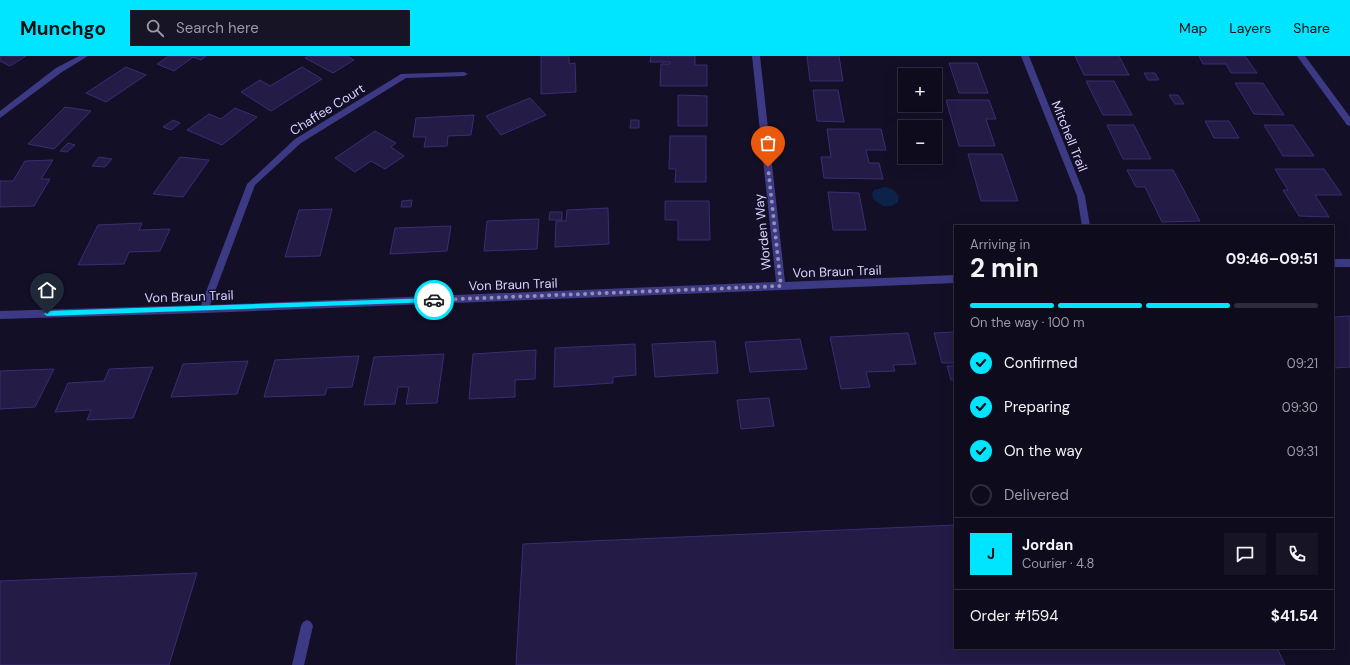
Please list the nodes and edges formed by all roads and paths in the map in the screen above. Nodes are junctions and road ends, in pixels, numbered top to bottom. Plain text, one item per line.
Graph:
1 (84, 56) edge
2 (756, 56) edge
3 (1025, 56) edge
4 (1301, 56) edge
5 (464, 74) dead end
6 (0, 115) edge
7 (1350, 123) edge
8 (1086, 225) edge
9 (1350, 263) edge
10 (1334, 264) edge
11 (954, 279) edge
12 (781, 286) junction
13 (204, 309) junction
14 (0, 315) edge
15 (307, 626) dead end
16 (298, 665) edge

1 - 6 street
2 - 12 street, Worden Way
3 - 8 street, Mitchell Trail
4 - 7 street
5 - 13 street, Chaffee Court
9 - 10 street
11 - 12 street, Von Braun Trail
12 - 13 street, Von Braun Trail
13 - 14 street, Von Braun Trail
15 - 16 street

